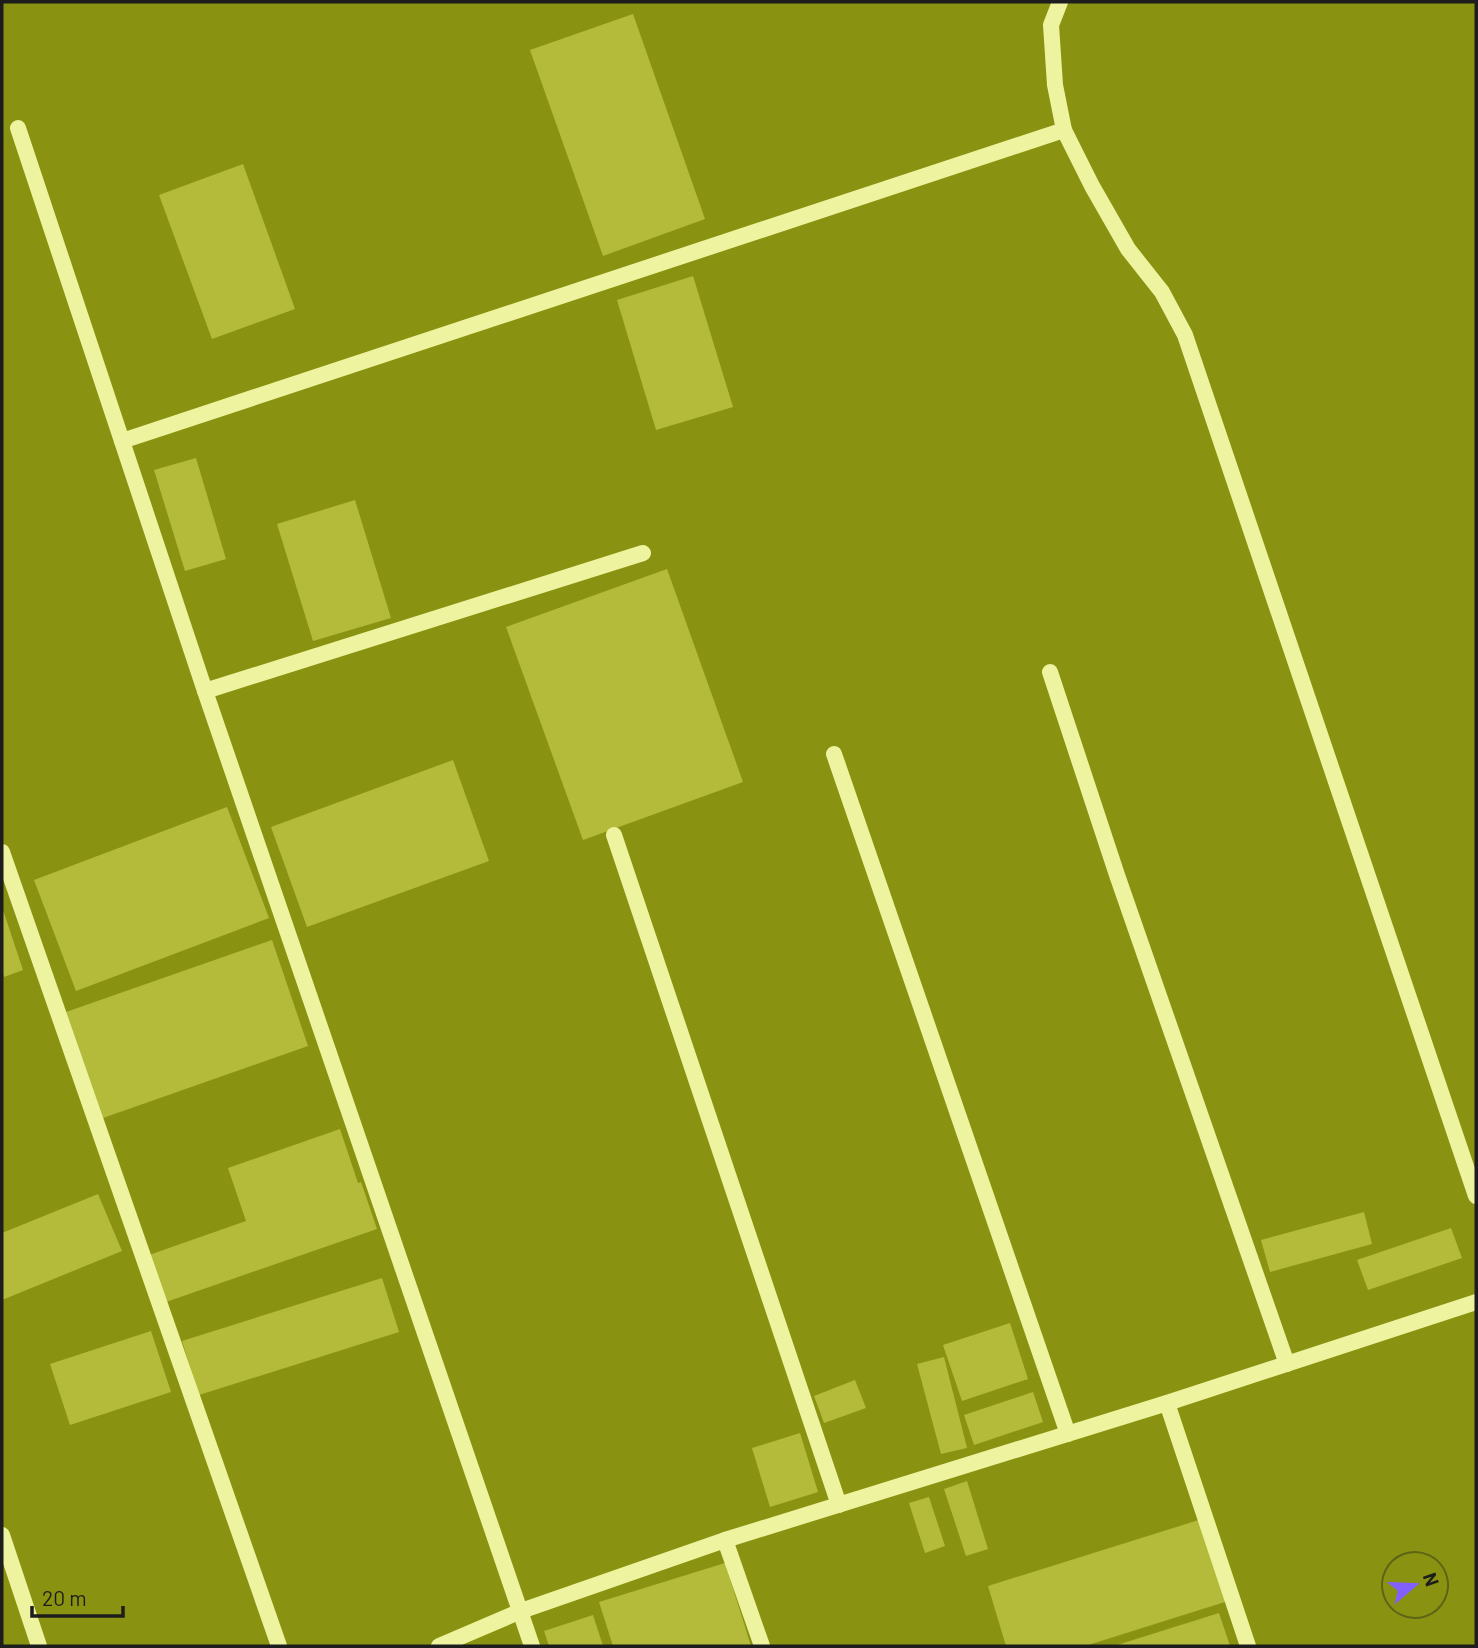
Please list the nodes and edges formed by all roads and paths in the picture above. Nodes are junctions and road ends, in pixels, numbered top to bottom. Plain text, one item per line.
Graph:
1 (1059, 2) edge
2 (18, 128) dead end
3 (1064, 130) junction
4 (122, 441) junction
5 (643, 553) dead end
6 (1050, 672) dead end
7 (205, 691) junction
8 (834, 754) dead end
9 (614, 835) dead end
10 (2, 852) edge
11 (1476, 1196) edge
12 (1476, 1302) edge
13 (1287, 1364) junction
14 (1167, 1403) junction
15 (1068, 1434) junction
16 (839, 1505) junction
17 (2, 1535) edge
18 (725, 1540) junction
19 (521, 1611) junction
20 (39, 1646) edge
21 (279, 1646) edge
22 (439, 1646) edge
23 (532, 1646) edge
24 (762, 1646) edge
25 (1248, 1646) edge

1 - 3 lane
2 - 4 lane
3 - 4 lane
3 - 11 lane
4 - 7 lane
5 - 7 lane
6 - 13 lane
7 - 19 lane
8 - 15 lane
9 - 16 lane
10 - 21 lane
12 - 13 lane
13 - 14 lane
14 - 15 lane
14 - 25 lane
15 - 16 lane
16 - 18 lane
17 - 20 lane
18 - 19 lane
18 - 24 lane
19 - 22 lane
19 - 23 lane

